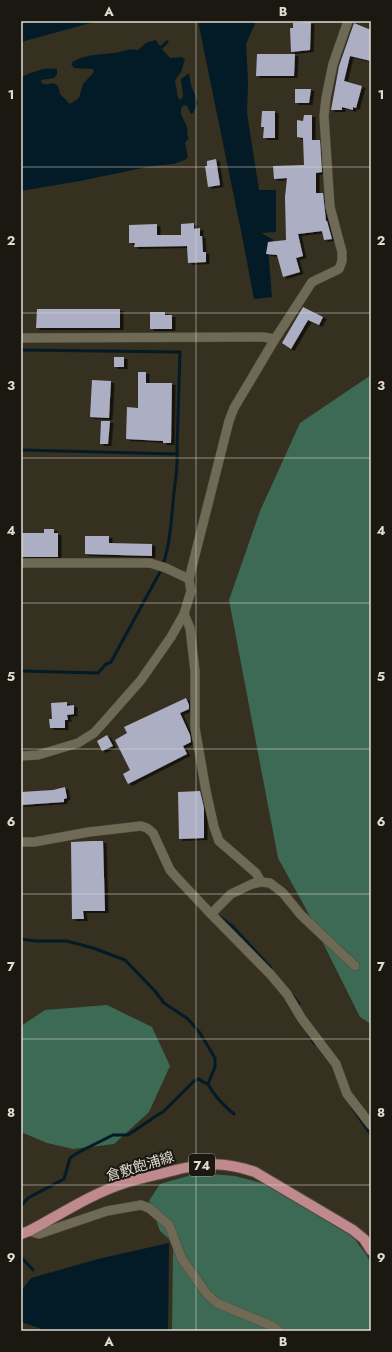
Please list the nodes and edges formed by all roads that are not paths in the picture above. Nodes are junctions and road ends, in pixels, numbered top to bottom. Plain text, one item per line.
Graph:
1 (348, 21) edge
2 (21, 338) edge
3 (275, 339) junction
4 (21, 563) edge
5 (189, 579) junction
6 (184, 614) junction
7 (21, 756) edge
8 (21, 842) edge
9 (260, 882) junction
10 (210, 914) junction
11 (355, 966) dead end
12 (371, 1125) edge
13 (25, 1232) edge
14 (371, 1250) edge
15 (279, 1331) edge

1 - 3 street
2 - 3 street
3 - 5 street
4 - 5 street
5 - 6 street
6 - 7 street
6 - 9 street
8 - 10 street
9 - 10 street
9 - 11 street
10 - 12 street
13 - 14 main road, 倉敷飽浦線 / 74
13 - 15 street

